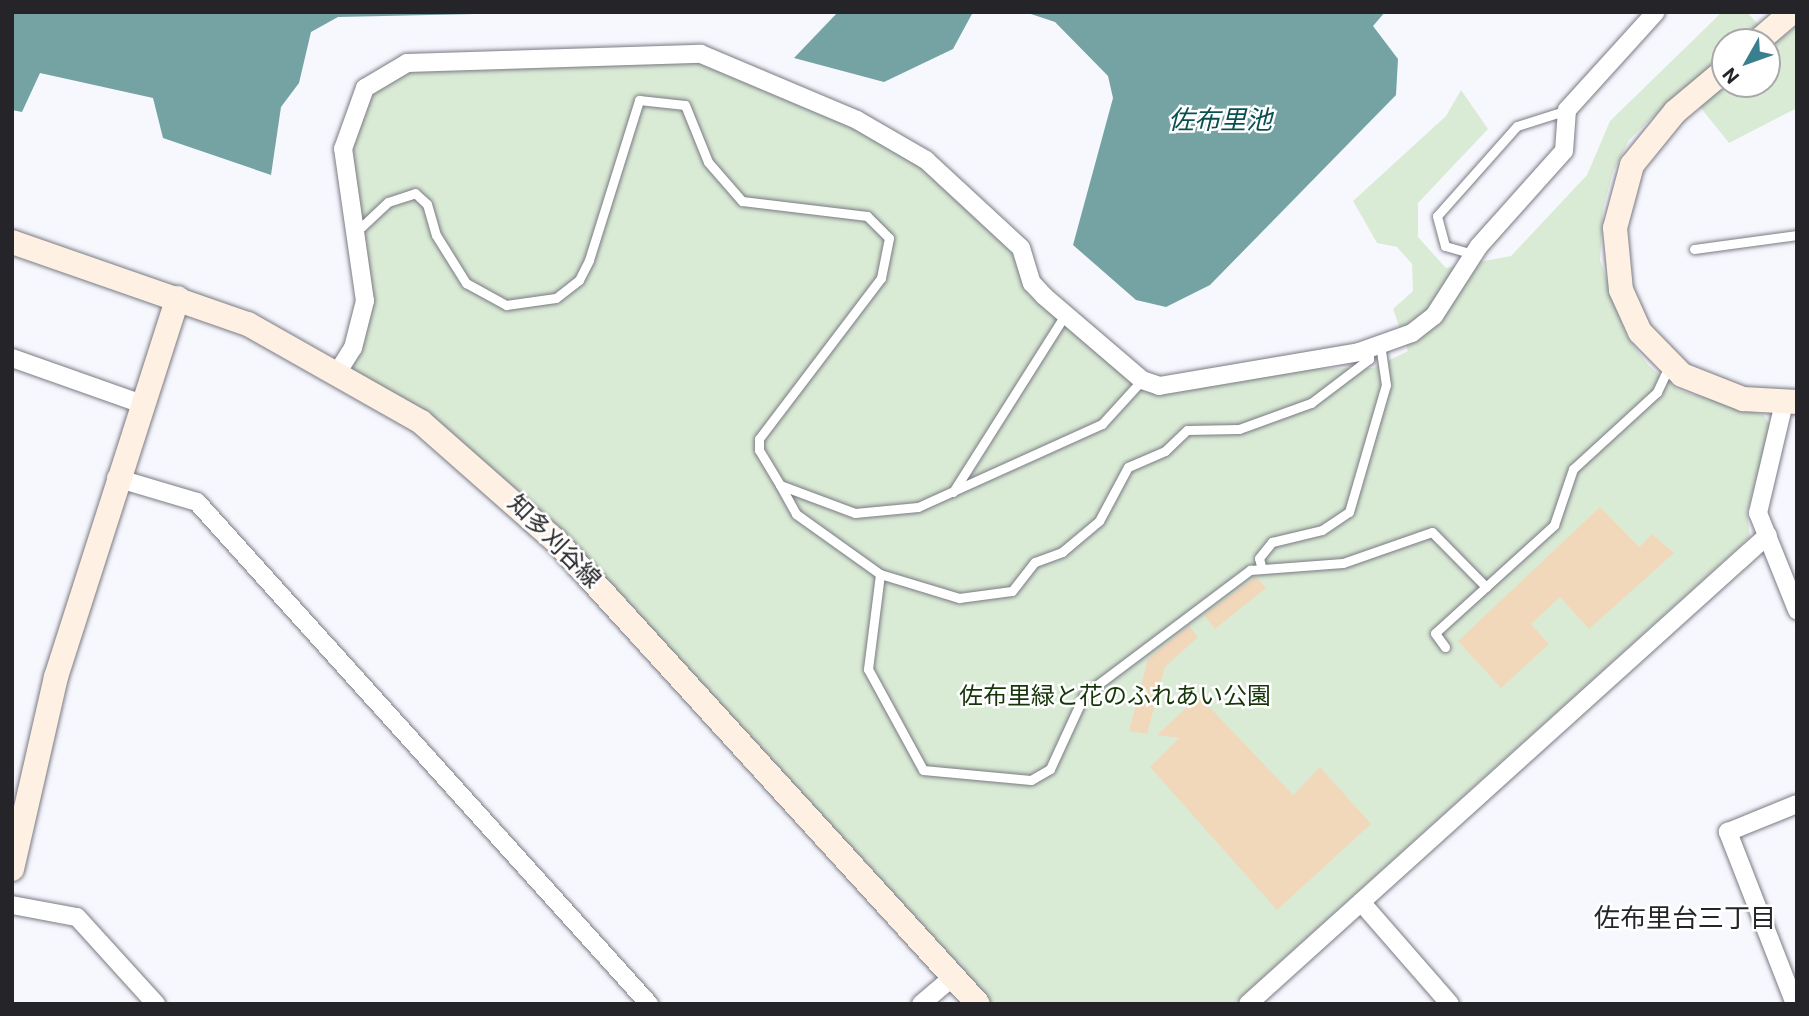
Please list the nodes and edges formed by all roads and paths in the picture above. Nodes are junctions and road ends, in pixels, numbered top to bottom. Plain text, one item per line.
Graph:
1 (1656, 12) edge
2 (1792, 12) edge
3 (1773, 28) edge
4 (1711, 83) edge
5 (1567, 110) junction
6 (354, 233) junction
7 (1797, 235) edge
8 (12, 242) edge
9 (1694, 249) dead end
10 (1473, 254) junction
11 (178, 298) junction
12 (1067, 312) junction
13 (1375, 346) junction
14 (12, 358) edge
15 (1669, 366) junction
16 (338, 370) junction
17 (1142, 380) junction
18 (1790, 402) edge
19 (142, 404) junction
20 (116, 478) junction
21 (780, 485) junction
22 (953, 492) junction
23 (1769, 535) junction
24 (1261, 566) junction
25 (880, 574) junction
26 (1486, 587) junction
27 (1797, 610) edge
28 (1445, 646) dead end
29 (1797, 804) edge
30 (12, 869) edge
31 (1361, 902) junction
32 (12, 905) edge
33 (954, 976) junction
34 (156, 1004) edge
35 (649, 1004) edge
36 (921, 1004) edge
37 (978, 1004) edge
38 (1248, 1004) edge
39 (1450, 1004) edge
40 (1795, 1004) edge

1 - 5 street
2 - 3 street
4 - 15 street
5 - 10 street
5 - 10 lane
6 - 12 street
6 - 16 street
6 - 21 lane
7 - 9 lane
8 - 11 street, 知多刈谷線
10 - 13 street
11 - 16 street, 知多刈谷線
11 - 19 street
12 - 17 street
12 - 22 lane
13 - 17 street
13 - 24 lane
13 - 25 lane
14 - 19 street
15 - 18 street
15 - 26 lane
16 - 33 street, 知多刈谷線
17 - 22 lane
18 - 23 street
19 - 20 street
20 - 30 street
20 - 35 street
21 - 22 lane
21 - 25 lane
23 - 27 street
23 - 31 street
24 - 25 lane
24 - 26 lane
26 - 28 lane
29 - 40 street
31 - 38 street
31 - 39 street
32 - 34 street
33 - 36 street
33 - 37 street, 知多刈谷線

